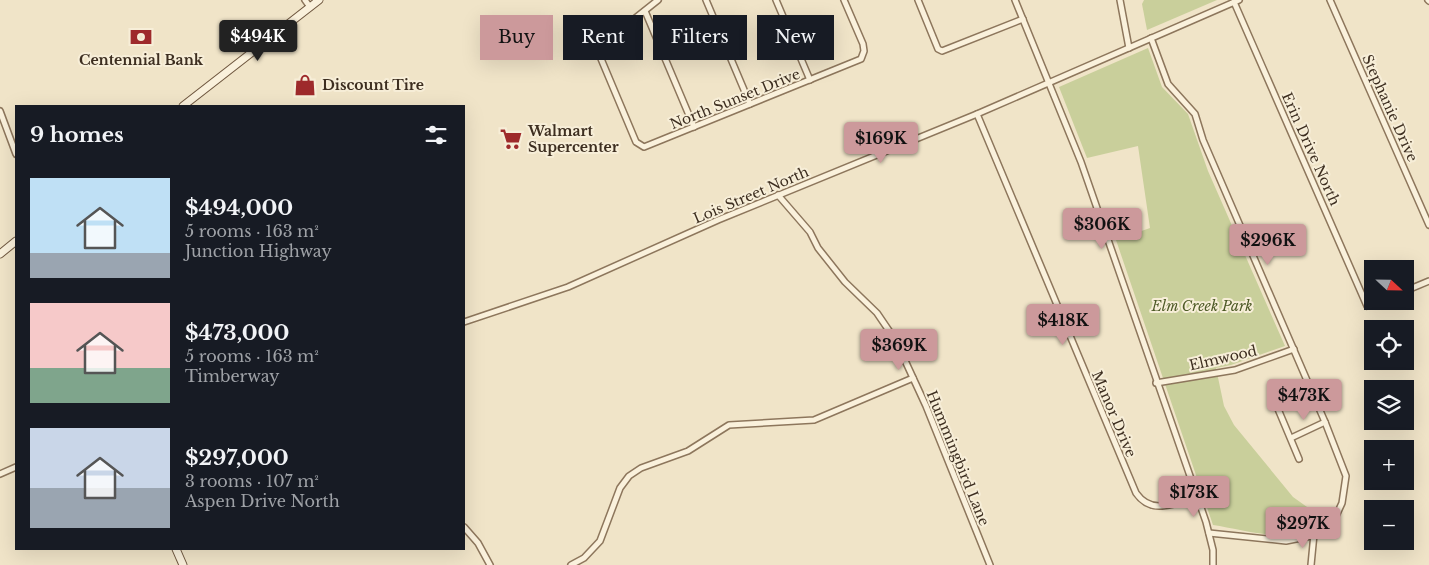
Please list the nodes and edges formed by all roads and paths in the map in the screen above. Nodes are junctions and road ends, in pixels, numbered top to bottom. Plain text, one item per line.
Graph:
1 (305, 0) edge
2 (319, 0) edge
3 (658, 0) edge
4 (706, 0) edge
5 (776, 0) edge
6 (844, 0) edge
7 (918, 0) edge
8 (1015, 0) edge
9 (1120, 0) edge
10 (1330, 0) edge
11 (1236, 1) edge
12 (310, 6) junction
13 (645, 11) junction
14 (1023, 19) junction
15 (1152, 38) junction
16 (1129, 48) junction
17 (810, 80) junction
18 (1050, 82) junction
19 (750, 104) junction
20 (184, 105) edge
21 (0, 111) edge
22 (977, 114) junction
23 (694, 127) junction
24 (15, 151) edge
25 (778, 195) junction
26 (1429, 225) edge
27 (15, 242) edge
28 (0, 254) edge
29 (1429, 281) edge
30 (1414, 287) edge
31 (1364, 299) edge
32 (465, 322) edge
33 (1294, 349) junction
34 (913, 378) junction
35 (1156, 383) junction
36 (1278, 409) dead end
37 (1325, 422) junction
38 (1290, 438) junction
39 (1299, 459) dead end
40 (15, 467) edge
41 (0, 474) edge
42 (1197, 497) junction
43 (465, 528) edge
44 (1209, 533) junction
45 (1314, 534) junction
46 (176, 550) edge
47 (183, 565) edge
48 (490, 565) edge
49 (571, 565) edge
50 (990, 565) edge
51 (1214, 565) edge
52 (1311, 565) edge

1 - 12 street
2 - 12 main road
3 - 13 street
4 - 19 street
5 - 17 street
6 - 17 street, North Sunset Drive
7 - 14 street
8 - 14 street
9 - 16 street
10 - 26 street, Stephanie Drive
11 - 15 street, Lois Street North
11 - 31 street, Erin Drive North
12 - 20 main road
13 - 23 street
13 - 23 street, North Sunset Drive
14 - 18 street
15 - 16 street, Lois Street North
15 - 33 street
16 - 18 street, Lois Street North
17 - 19 street, North Sunset Drive
18 - 22 street, Lois Street North
18 - 35 street
19 - 23 street, North Sunset Drive
21 - 24 street
22 - 25 street, Lois Street North
22 - 42 street, Manor Drive
25 - 32 street, Lois Street North
25 - 34 street, Hummingbird Lane
27 - 28 main road
29 - 30 street
33 - 35 street, Elmwood
33 - 37 street
34 - 49 street
34 - 50 street, Hummingbird Lane
35 - 42 street
36 - 38 street
37 - 38 street
37 - 45 street
38 - 39 street
40 - 41 street
42 - 44 street
43 - 48 street
44 - 45 street
44 - 51 street
45 - 52 street
46 - 47 main road

